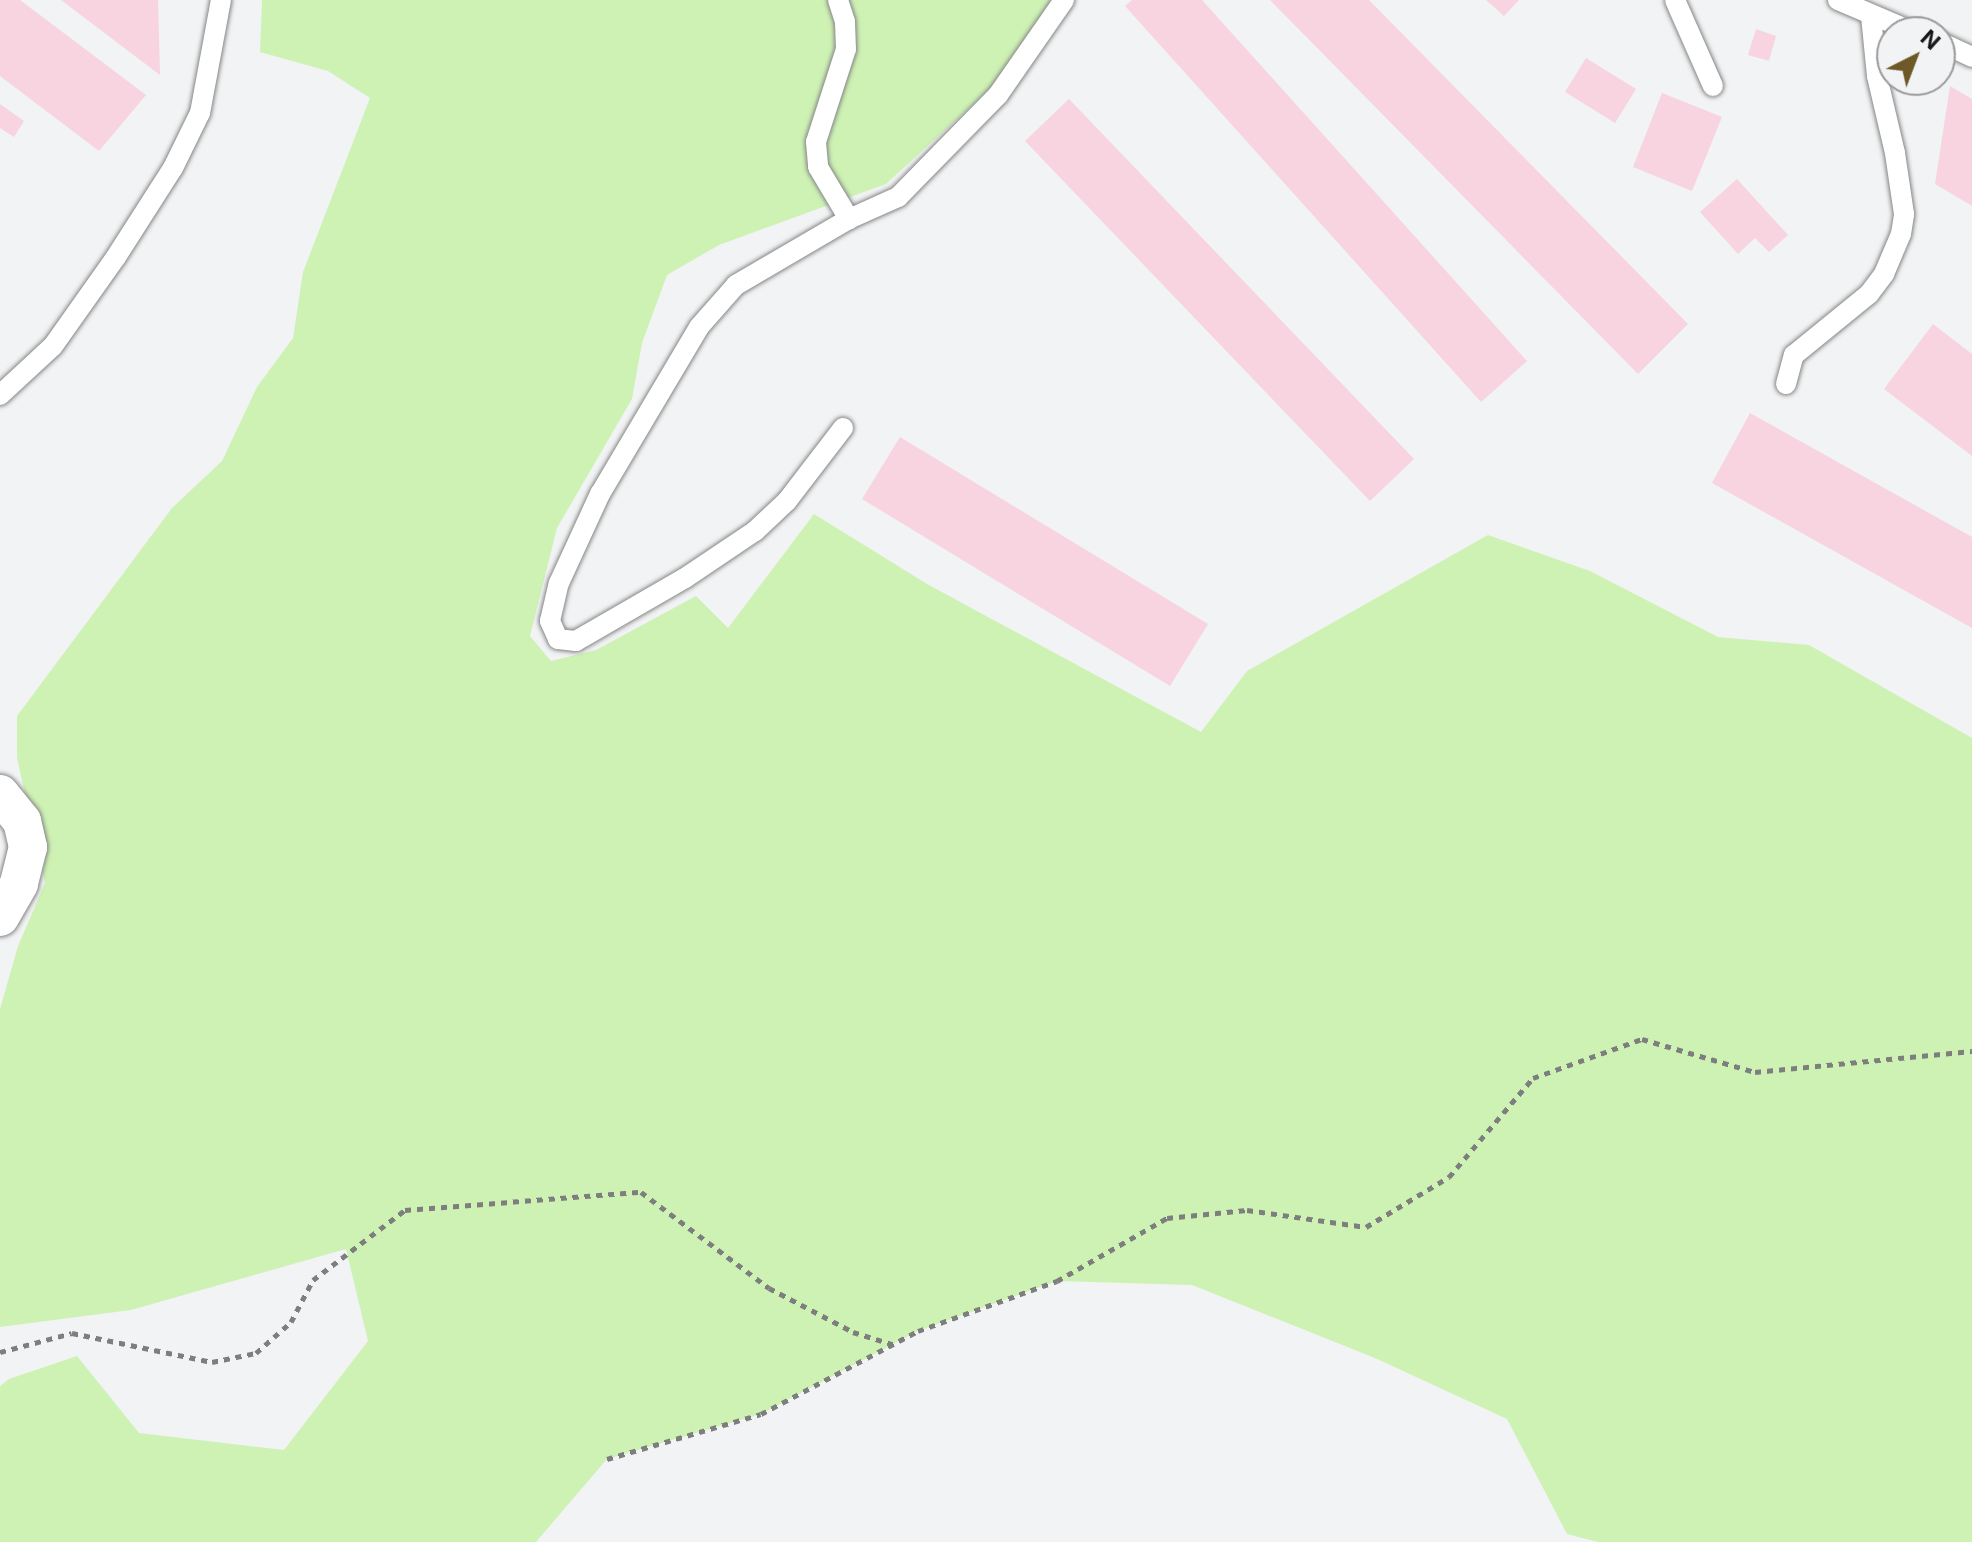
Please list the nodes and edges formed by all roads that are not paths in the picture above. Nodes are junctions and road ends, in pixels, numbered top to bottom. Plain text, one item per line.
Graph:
1 (221, 0) edge
2 (838, 0) edge
3 (1064, 0) edge
4 (1675, 0) edge
5 (1838, 0) edge
6 (1871, 16) junction
7 (1876, 18) edge
8 (1713, 86) dead end
9 (849, 219) junction
10 (1786, 384) dead end
11 (0, 395) edge
12 (843, 428) dead end
13 (0, 794) edge
14 (0, 917) edge

1 - 11 lane
2 - 9 lane
3 - 9 lane
4 - 8 lane
5 - 6 lane
6 - 7 lane
6 - 10 lane
9 - 12 lane
13 - 14 street

